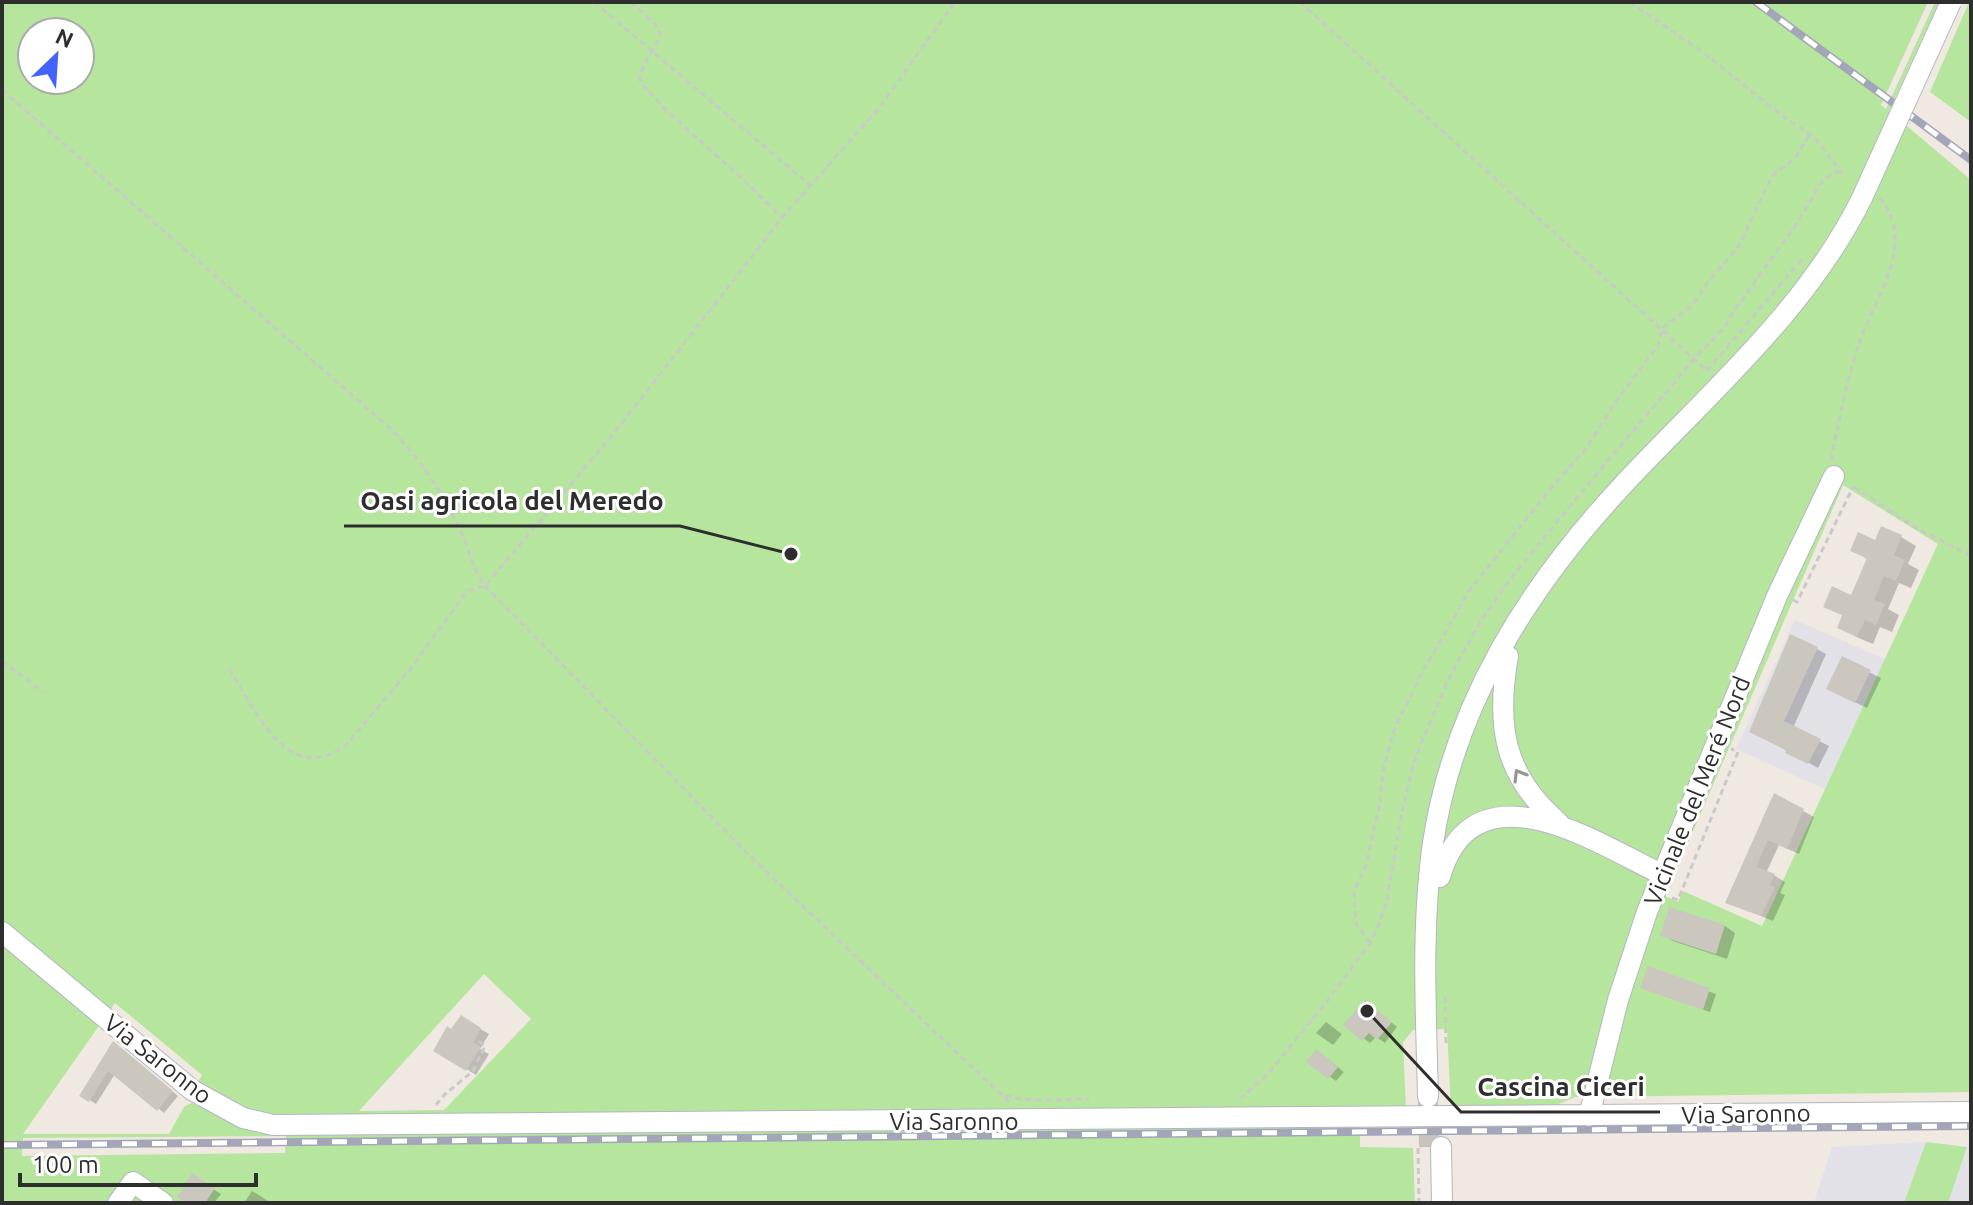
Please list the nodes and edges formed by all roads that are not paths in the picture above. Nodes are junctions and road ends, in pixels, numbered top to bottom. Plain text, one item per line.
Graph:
1 (1951, 2) edge
2 (1679, 429) junction
3 (1833, 468) road end
4 (1508, 656) junction
5 (1572, 831) junction
6 (1440, 877) junction
7 (1664, 885) junction
8 (2, 932) edge
9 (1971, 1112) edge
10 (1589, 1116) junction
11 (118, 1203) edge
12 (163, 1203) edge
13 (1430, 1203) edge
14 (1442, 1203) edge

1 - 2 street, bridge
2 - 4 street
2 - 6 street
3 - 7 street, Vicinale del Meré Nord
5 -> 4 street
4 - 6 street
5 - 6 street
5 - 7 street
7 - 10 street, Vicinale del Meré Nord
8 - 10 street, Via Saronno
9 - 10 street, Via Saronno
11 - 12 street
13 - 14 street

